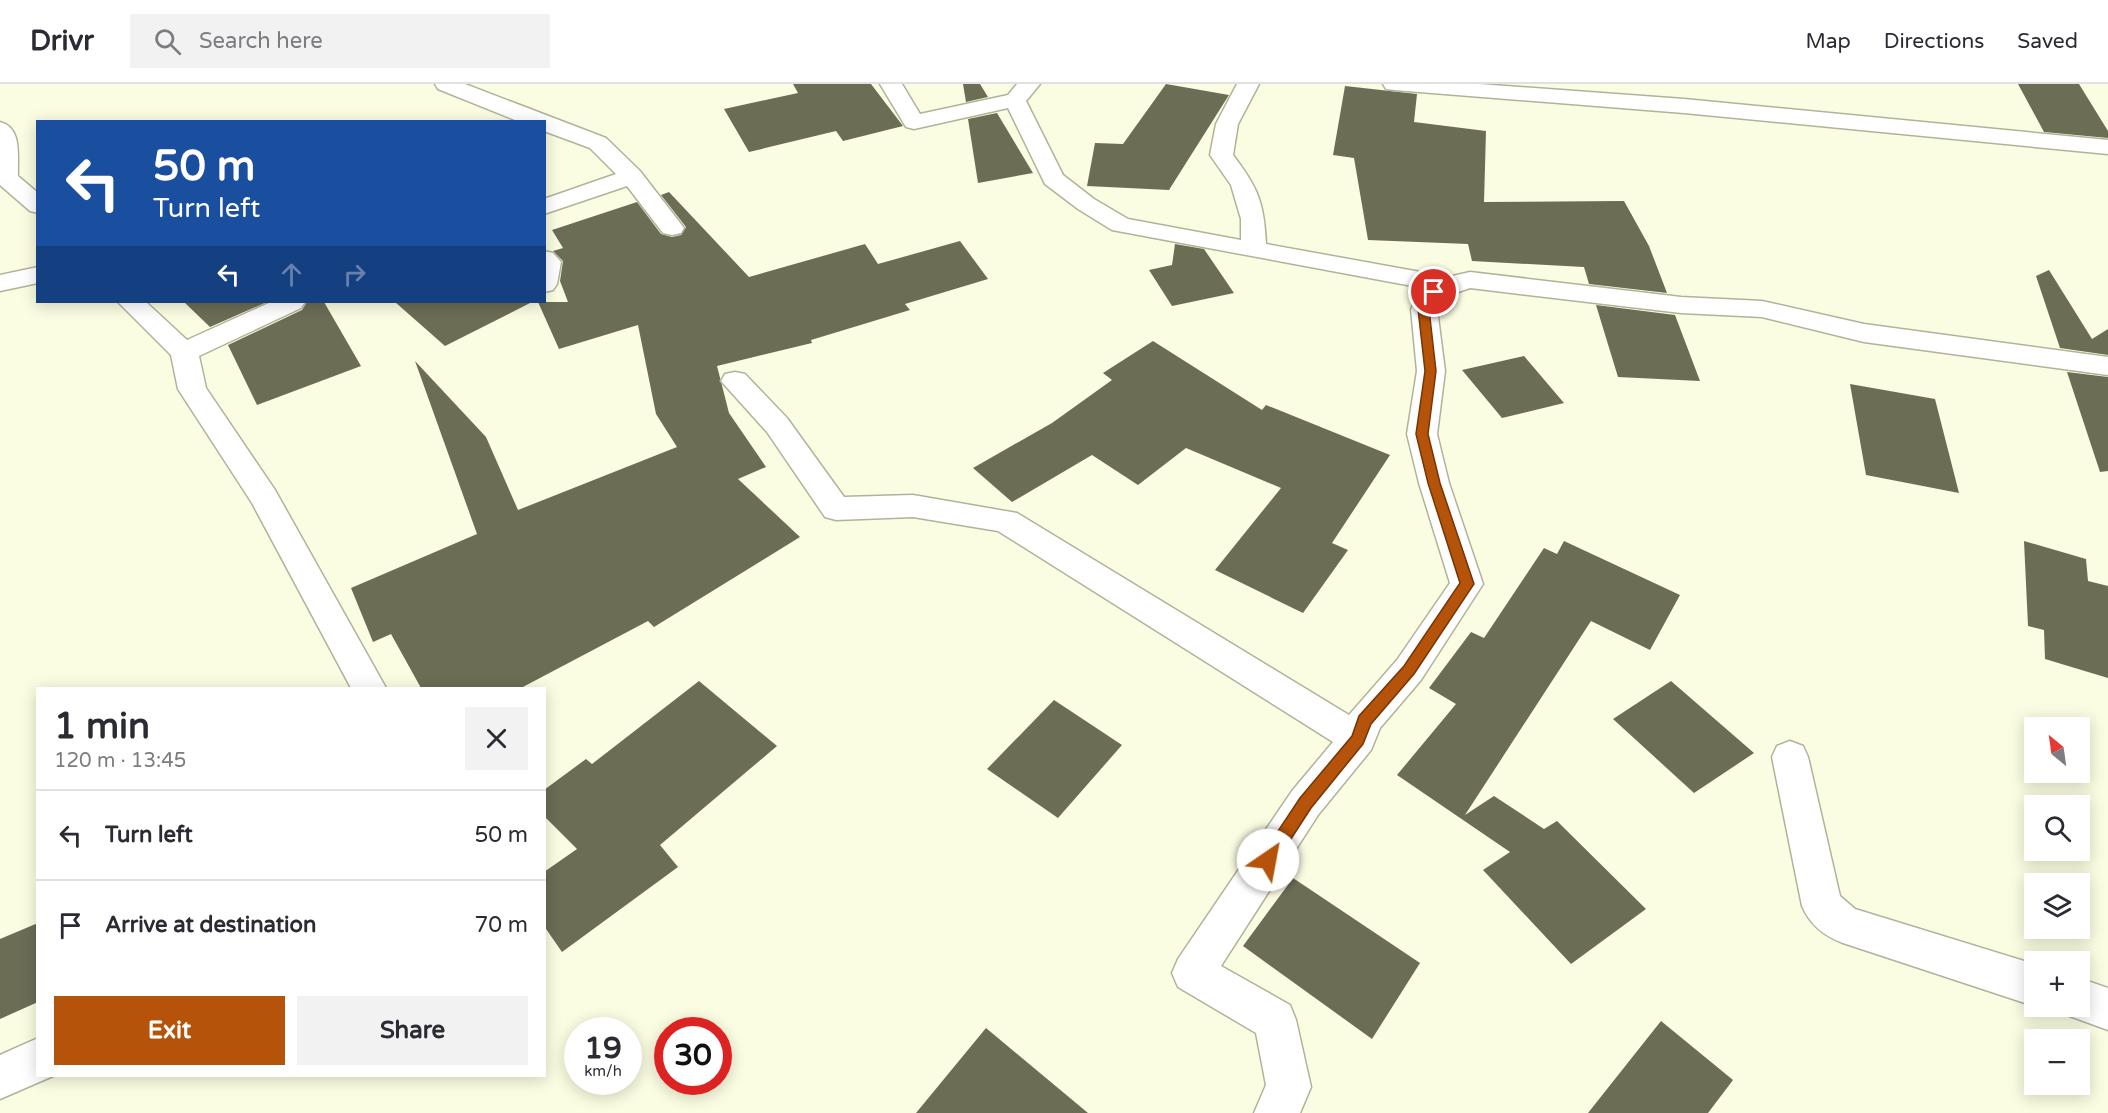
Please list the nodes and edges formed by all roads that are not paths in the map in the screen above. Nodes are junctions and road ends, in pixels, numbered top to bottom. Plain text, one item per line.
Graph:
1 (446, 84) edge
2 (891, 84) edge
3 (1248, 84) edge
4 (1394, 84) edge
5 (1022, 92) edge
6 (1684, 95) edge
7 (538, 120) edge
8 (546, 123) edge
9 (0, 129) edge
10 (2108, 147) edge
11 (632, 176) junction
12 (36, 204) edge
13 (546, 206) edge
14 (672, 228) dead end
15 (1254, 249) junction
16 (36, 274) edge
17 (0, 283) edge
18 (1448, 285) junction
19 (132, 303) edge
20 (290, 303) edge
21 (184, 352) junction
22 (2108, 366) edge
23 (735, 381) dead end
24 (368, 687) edge
25 (1358, 739) junction
26 (1790, 757) dead end
27 (2024, 982) edge
28 (2090, 1003) edge
29 (2108, 1009) edge
30 (36, 1061) edge
31 (0, 1077) edge
32 (1276, 1113) edge

1 - 7 street
2 - 5 street
3 - 15 street
4 - 6 street
5 - 15 street
6 - 10 street
8 - 11 street
9 - 12 street
11 - 13 street
11 - 14 street
15 - 18 street
16 - 17 street
18 - 22 street
18 - 25 street
19 - 21 street
20 - 21 street
21 - 24 street
23 - 25 street
25 - 32 street
26 - 27 street
28 - 29 street
30 - 31 street

